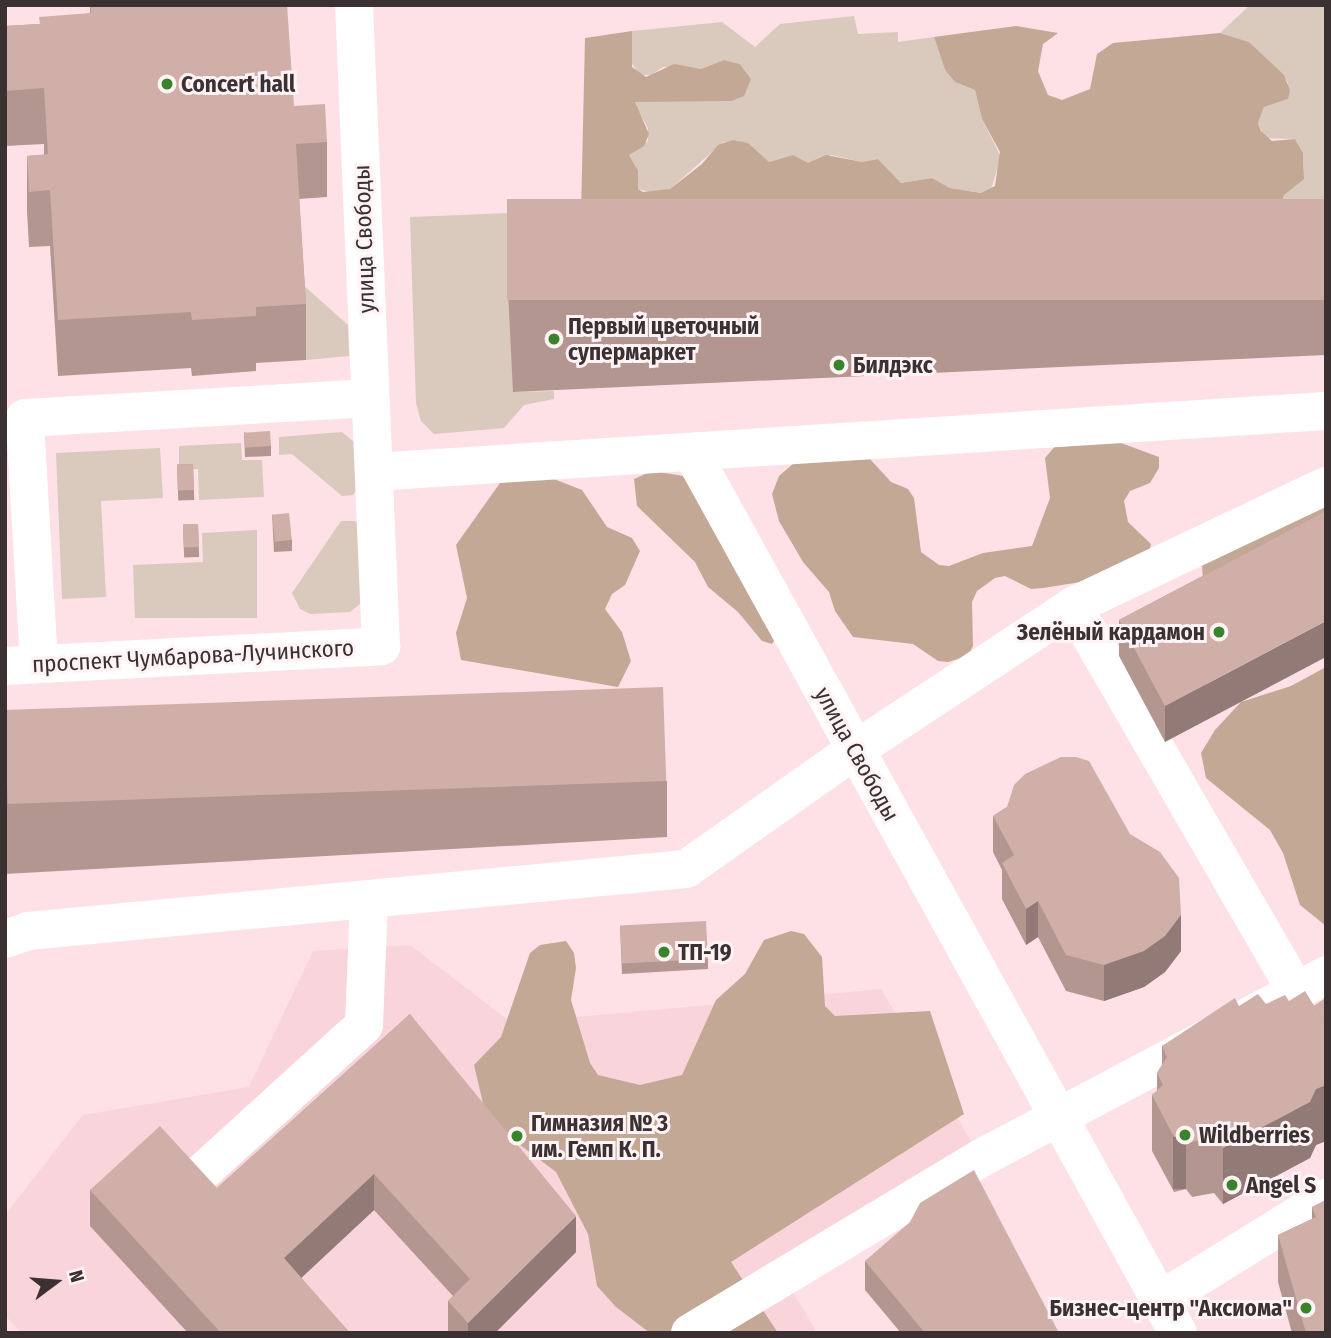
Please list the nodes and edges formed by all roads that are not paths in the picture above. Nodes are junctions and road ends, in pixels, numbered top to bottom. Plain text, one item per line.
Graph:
1 (354, 5) edge
2 (370, 398) junction
3 (1326, 411) edge
4 (692, 453) junction
5 (374, 472) junction
6 (1326, 486) edge
7 (1073, 606) junction
8 (381, 646) joint
9 (22, 665) edge
10 (855, 750) junction
11 (369, 899) junction
12 (5, 939) edge
13 (1311, 983) edge
14 (1058, 1117) junction
15 (185, 1188) edge
16 (1326, 1198) edge
17 (1168, 1317) edge
18 (690, 1333) edge

1 - 2 street, улица Свободы
2 - 5 street, улица Свободы
2 - 9 street
3 - 4 street
4 - 5 street
4 - 10 street, улица Свободы
5 - 8 street, улица Свободы
6 - 7 street
7 - 10 street
7 - 13 street
8 - 9 street, проспект Чумбарова-Лучинского
10 - 11 street
10 - 14 street, улица Свободы
11 - 12 street
11 - 15 street
13 - 14 street
14 - 17 street, улица Свободы
14 - 18 street
16 - 17 street

